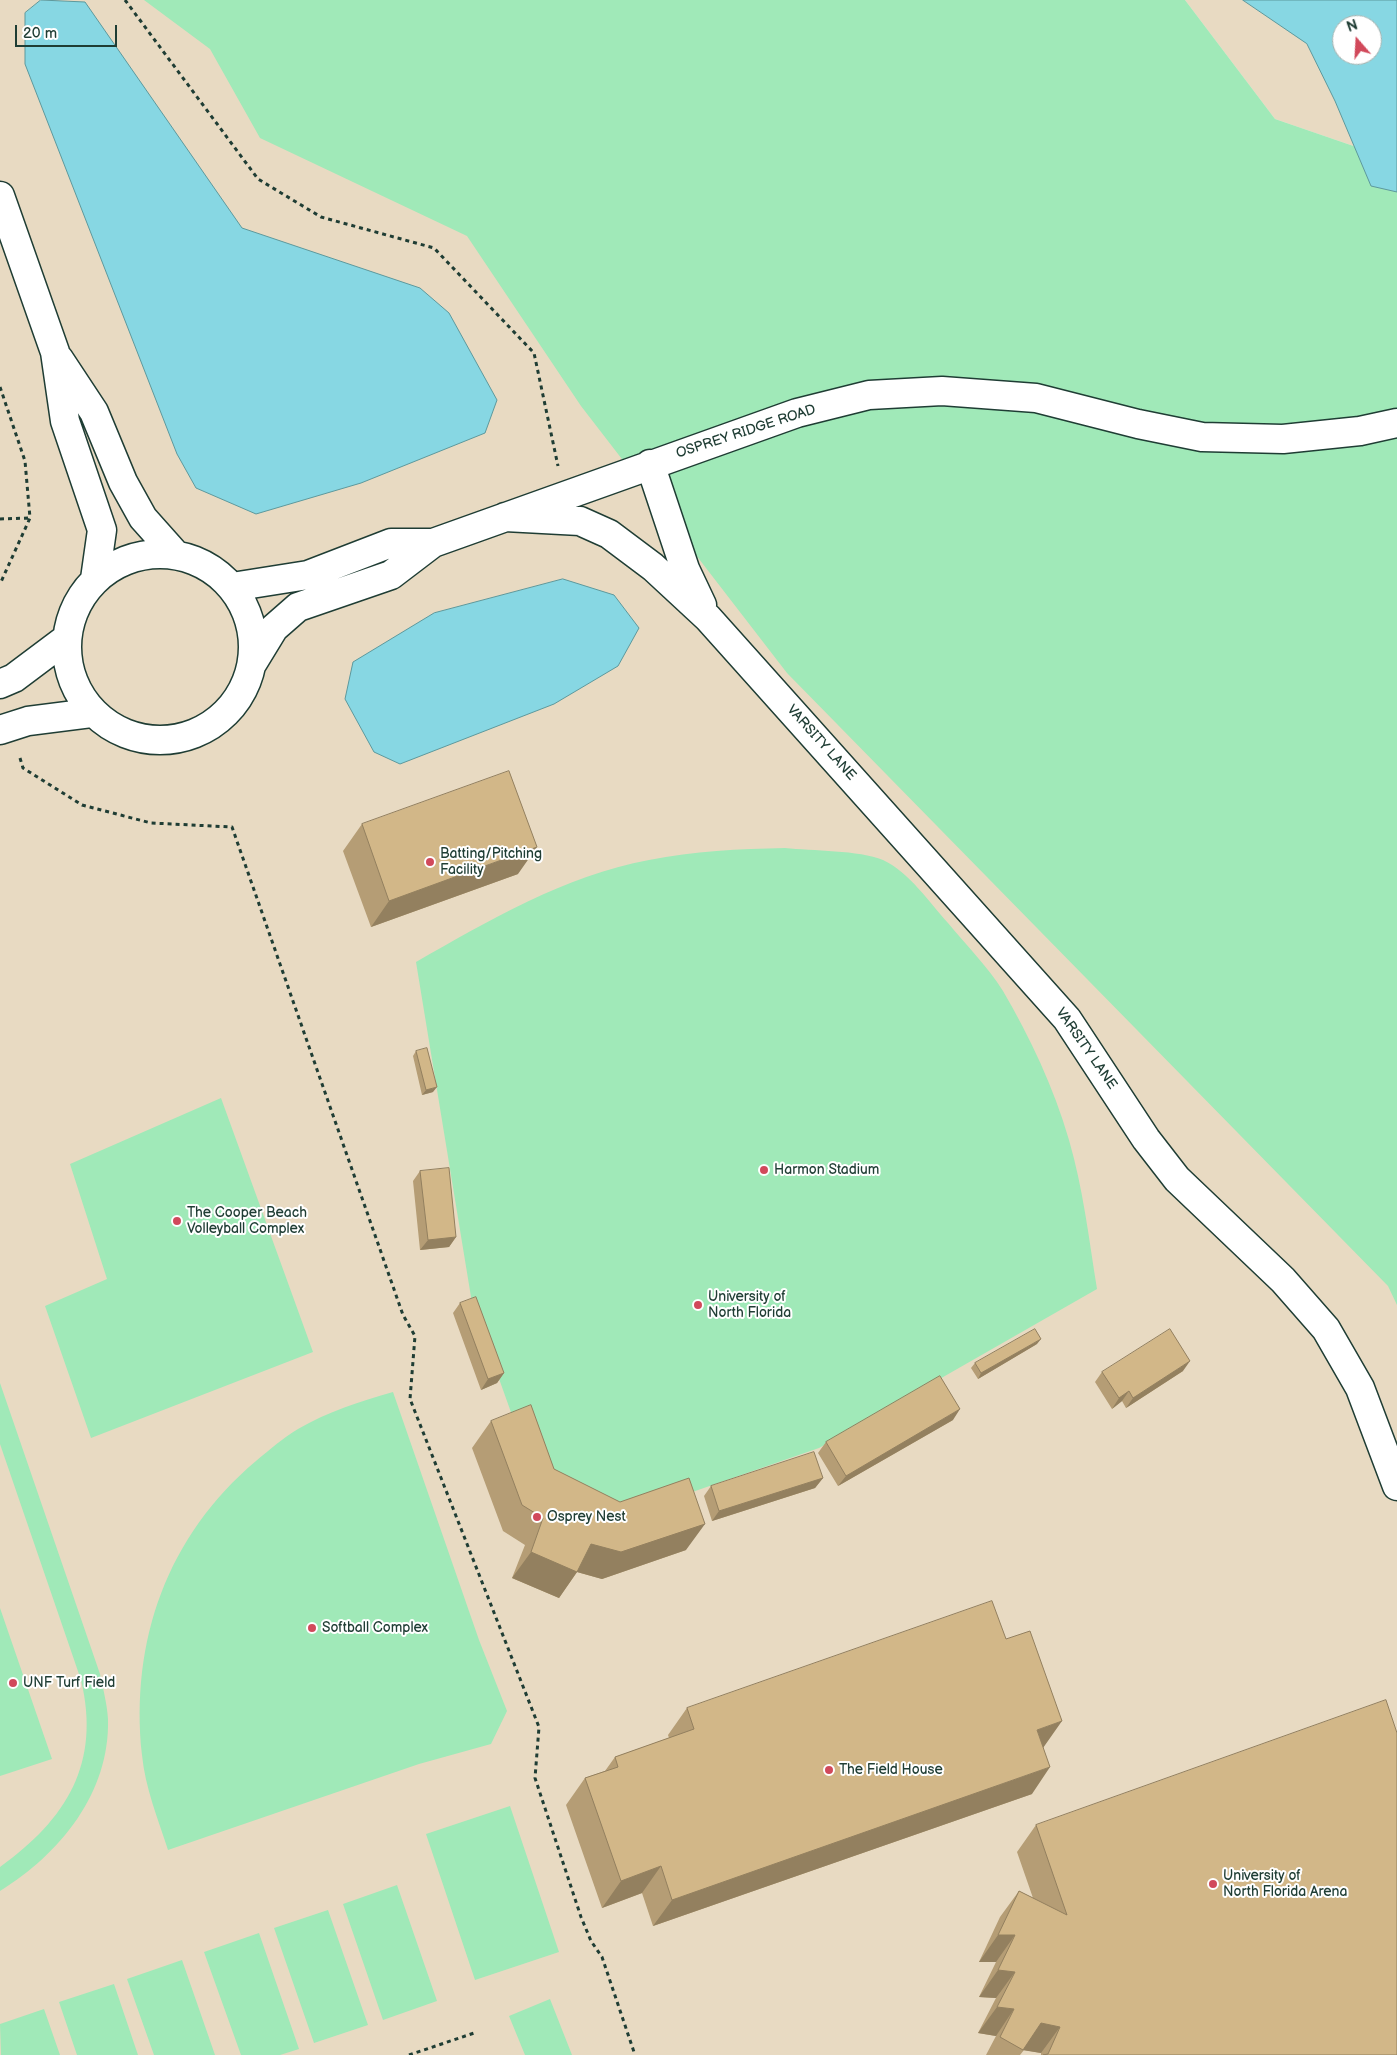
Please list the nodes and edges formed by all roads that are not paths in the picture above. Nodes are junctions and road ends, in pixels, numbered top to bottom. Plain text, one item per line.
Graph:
1 (0, 196) edge
2 (55, 352) junction
3 (1397, 422) edge
4 (650, 464) junction
5 (505, 517) junction
6 (433, 543) junction
7 (176, 555) junction
8 (95, 580) junction
9 (232, 587) junction
10 (708, 618) junction
11 (66, 639) junction
12 (252, 664) junction
13 (0, 684) edge
14 (91, 712) junction
15 (5, 728) edge
16 (1397, 1486) edge

1 - 2 street
2 - 7 street
2 - 8 street
3 - 4 street, OSPREY RIDGE ROAD
4 - 5 street, OSPREY RIDGE ROAD
4 - 10 street, VARSITY LANE
5 - 6 street, OSPREY RIDGE ROAD
5 - 10 street, VARSITY LANE
6 - 9 street
6 - 12 street
7 - 8 street
7 - 9 street
8 - 11 street
9 - 12 street
10 - 16 street, VARSITY LANE
11 - 13 street
11 - 14 street
12 - 14 street
14 - 15 street

